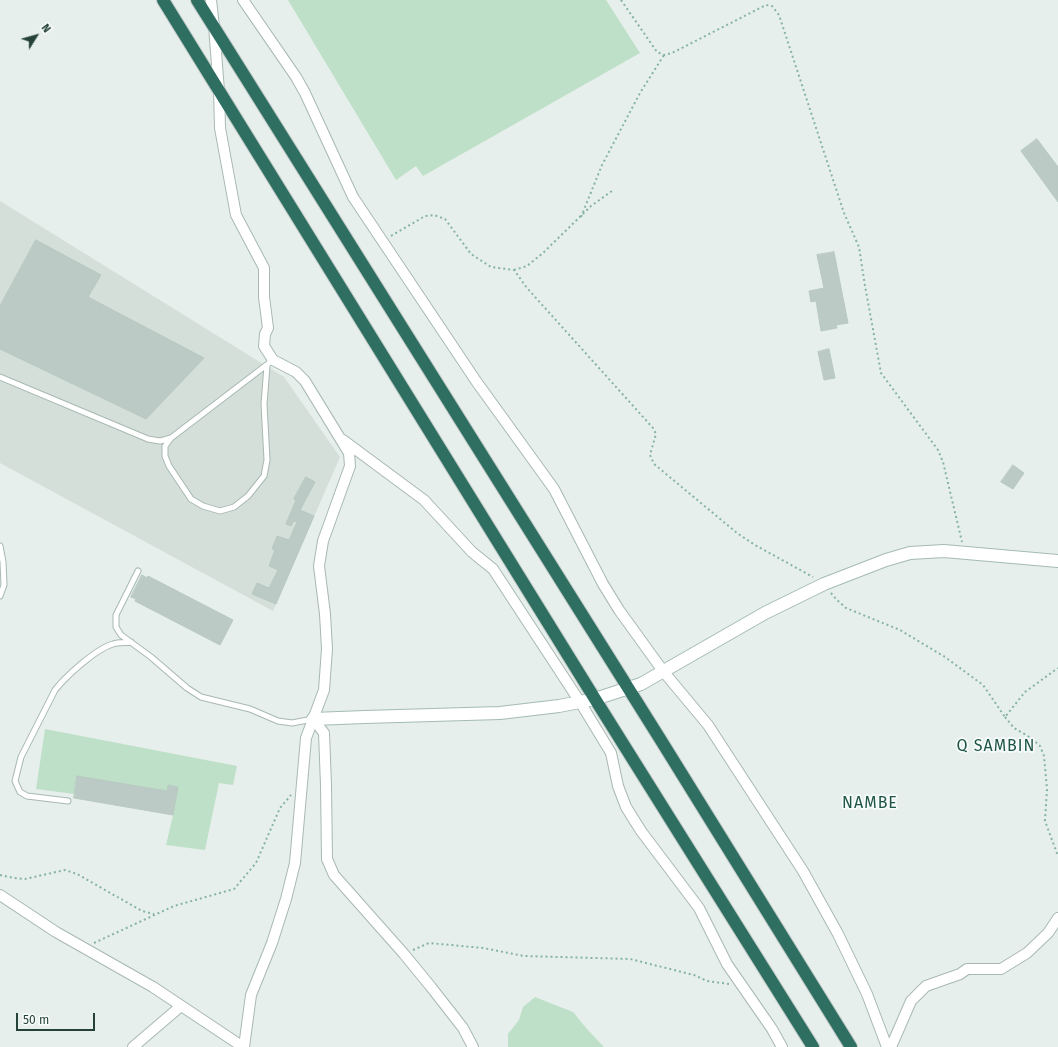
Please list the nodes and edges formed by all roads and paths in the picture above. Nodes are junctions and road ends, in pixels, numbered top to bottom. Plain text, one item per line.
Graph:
1 (163, 0) edge
2 (197, 0) edge
3 (211, 0) edge
4 (243, 0) edge
5 (621, 0) edge
6 (214, 26) junction
7 (664, 55) junction
8 (219, 91) junction
9 (612, 191) dead end
10 (581, 217) junction
11 (382, 241) junction
12 (514, 270) junction
13 (270, 363) junction
14 (0, 377) edge
15 (340, 437) junction
16 (171, 438) junction
17 (0, 546) edge
18 (965, 553) junction
19 (1058, 561) edge
20 (138, 571) dead end
21 (824, 584) junction
22 (0, 596) edge
23 (132, 642) junction
24 (1058, 668) edge
25 (663, 671) junction
26 (628, 689) junction
27 (595, 699) junction
28 (580, 702) junction
29 (1005, 717) junction
30 (313, 719) junction
31 (302, 782) junction
32 (68, 802) dead end
33 (1058, 856) edge
34 (0, 875) edge
35 (0, 895) edge
36 (155, 915) junction
37 (1058, 918) edge
38 (83, 948) junction
39 (404, 954) junction
40 (748, 993) junction
41 (182, 1006) junction
42 (133, 1047) edge
43 (244, 1047) edge
44 (473, 1047) edge
45 (782, 1047) edge
46 (813, 1047) edge
47 (851, 1047) edge
48 (887, 1047) edge
49 (891, 1047) edge

1 - 8 highway
2 - 6 highway
3 - 6 street
4 - 11 street
5 - 7 path
6 - 8 street
6 - 26 highway
7 - 10 path
7 - 18 path
8 - 13 street
8 - 27 highway
9 - 10 path
10 - 12 path
11 - 12 path
11 - 25 street
12 - 21 path
13 - 15 street
13 - 16 lane
13 - 16 lane
14 - 16 lane
15 - 28 street
15 - 30 street
17 - 22 lane
18 - 19 street
18 - 21 street
20 - 23 lane
21 - 25 street
21 - 29 path
23 - 30 lane
23 - 32 lane
24 - 29 path
25 - 26 street
25 - 48 street
26 - 27 street
26 - 47 highway
27 - 28 street
27 - 46 highway
28 - 30 street
28 - 40 street
29 - 33 path
30 - 31 street
30 - 39 street
31 - 36 path
31 - 43 street
34 - 36 path
35 - 38 street
36 - 38 path
37 - 49 street
38 - 41 street
39 - 40 path
39 - 44 street
40 - 45 street
41 - 42 street
41 - 43 street

